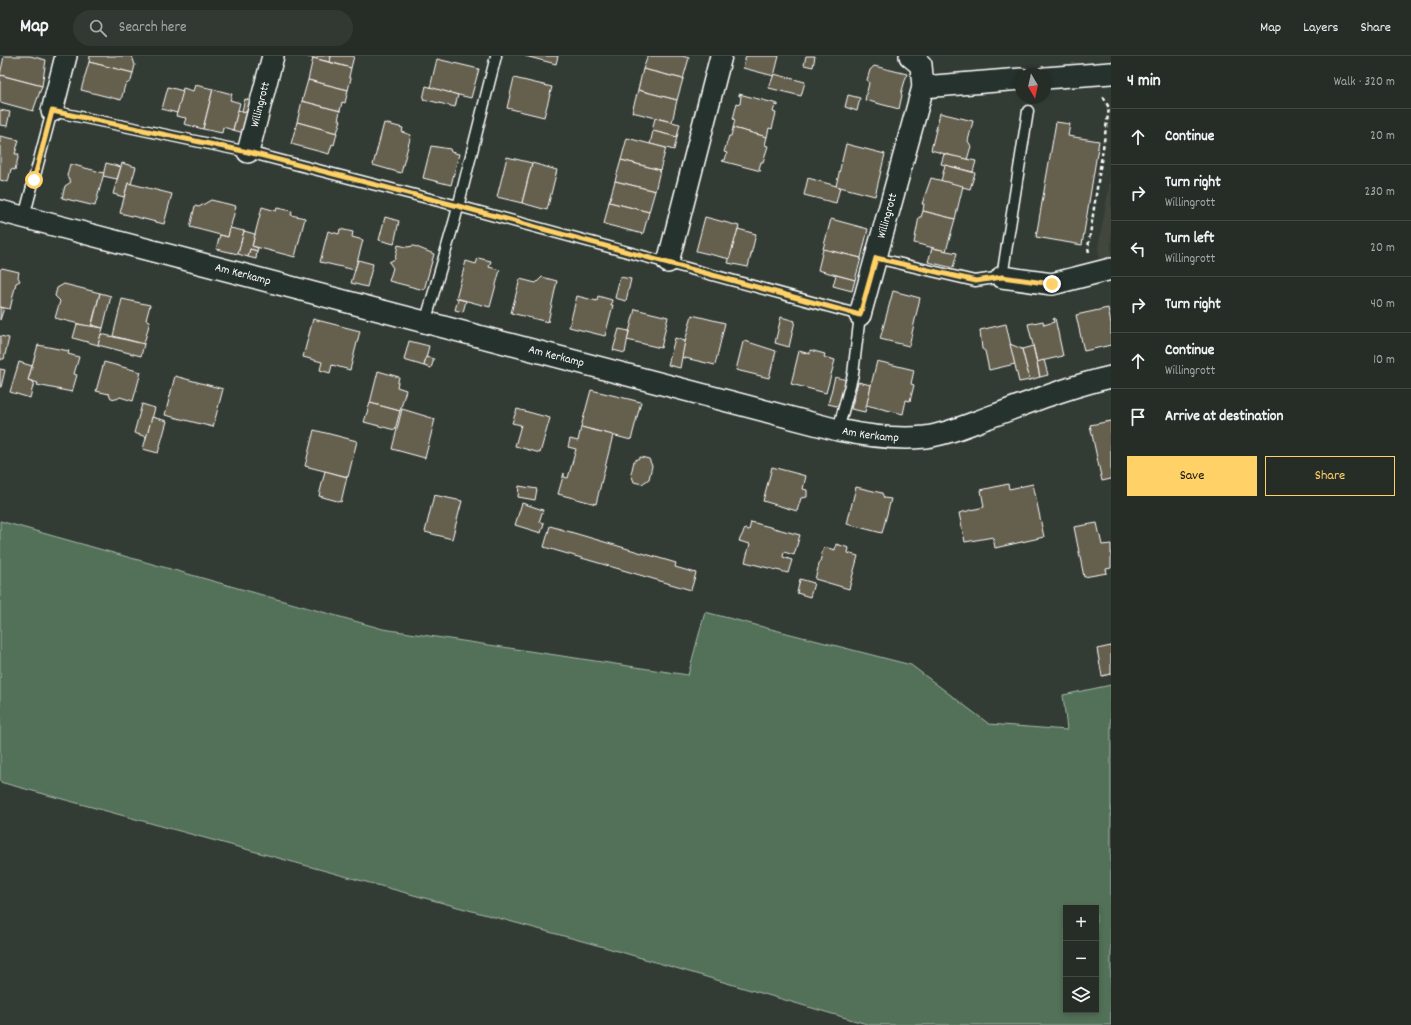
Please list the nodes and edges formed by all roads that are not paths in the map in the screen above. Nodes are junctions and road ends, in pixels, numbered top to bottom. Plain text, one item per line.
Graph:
1 (66, 56) edge
2 (273, 56) edge
3 (496, 56) edge
4 (721, 56) edge
5 (920, 59) edge
6 (1105, 73) edge
7 (1051, 78) edge
8 (1015, 79) edge
9 (923, 87) junction
10 (52, 111) junction
11 (1028, 111) dead end
12 (248, 152) junction
13 (458, 206) junction
14 (0, 211) edge
15 (24, 217) junction
16 (876, 258) junction
17 (668, 262) junction
18 (1102, 271) edge
19 (1002, 277) junction
20 (860, 315) junction
21 (425, 322) junction
22 (1111, 377) edge
23 (838, 430) junction

1 - 10 street
2 - 12 street, Willingrott
3 - 13 lane
4 - 17 street
5 - 9 street, Willingrott
6 - 7 street
8 - 9 street
9 - 16 street, Willingrott
10 - 12 lane
10 - 15 lane
11 - 19 lane
12 - 13 lane
13 - 17 lane
13 - 21 lane
14 - 15 street, Am Kerkamp
15 - 21 street, Am Kerkamp
16 - 19 lane
16 - 20 street, Willingrott
17 - 20 lane
18 - 19 street
20 - 23 lane
21 - 23 street, Am Kerkamp
22 - 23 street, Am Kerkamp

